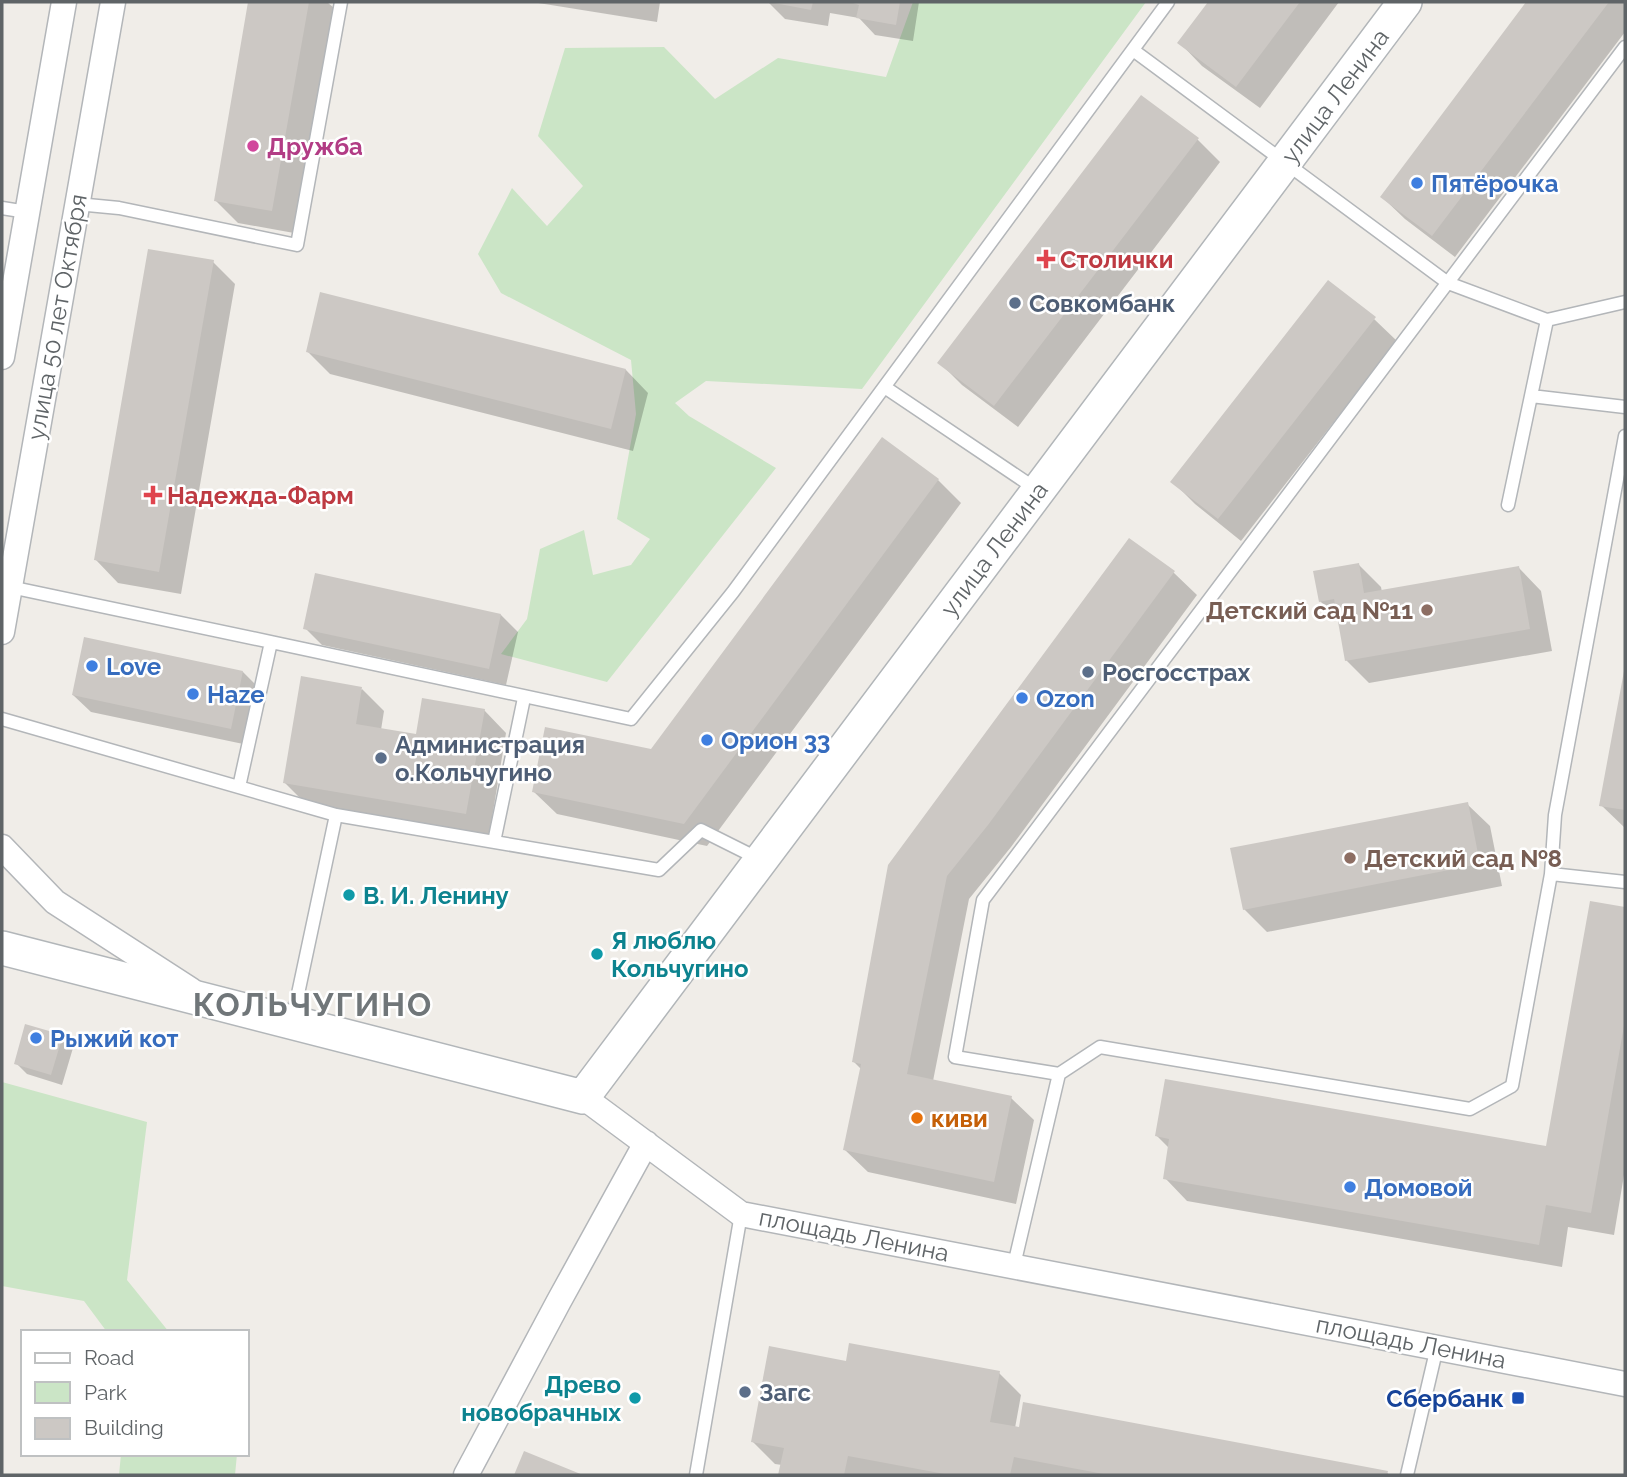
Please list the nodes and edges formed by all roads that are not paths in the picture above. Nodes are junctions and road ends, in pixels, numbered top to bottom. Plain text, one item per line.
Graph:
1 (64, 2) edge
2 (113, 2) edge
3 (341, 2) edge
4 (1168, 2) edge
5 (1405, 2) edge
6 (1625, 47) edge
7 (1133, 50) junction
8 (1285, 162) junction
9 (77, 204) junction
10 (2, 208) edge
11 (27, 212) junction
12 (1447, 283) junction
13 (1625, 302) edge
14 (1547, 320) junction
15 (2, 357) edge
16 (886, 388) junction
17 (1531, 396) junction
18 (1625, 407) edge
19 (1625, 436) edge
20 (1038, 491) junction
21 (1508, 505) dead end
22 (10, 587) junction
23 (2, 632) edge
24 (271, 642) junction
25 (524, 698) junction
26 (2, 719) edge
27 (239, 787) junction
28 (336, 815) junction
29 (494, 842) junction
30 (2, 847) edge
31 (760, 860) junction
32 (1551, 874) junction
33 (1625, 882) edge
34 (2, 948) edge
35 (206, 1000) junction
36 (292, 1023) junction
37 (1059, 1074) junction
38 (583, 1097) junction
39 (646, 1143) junction
40 (741, 1214) junction
41 (1014, 1265) junction
42 (1437, 1347) junction
43 (1625, 1384) edge
44 (471, 1465) edge
45 (696, 1475) edge
46 (1407, 1475) edge

1 - 11 street, улица 50 лет Октября
2 - 9 street, улица 50 лет Октября
3 - 9 lane
4 - 7 lane
5 - 8 main road, улица Ленина
6 - 12 lane
7 - 8 lane
7 - 16 lane
8 - 12 lane
8 - 20 main road, улица Ленина
9 - 22 street, улица 50 лет Октября
10 - 11 lane
11 - 15 street, улица 50 лет Октября
12 - 14 lane
12 - 37 lane
13 - 14 lane
14 - 17 lane
16 - 20 lane
16 - 25 lane
17 - 18 lane
17 - 21 lane
19 - 32 lane
20 - 31 main road, улица Ленина
22 - 23 street, улица 50 лет Октября
22 - 24 lane
24 - 25 lane
24 - 27 lane
25 - 29 lane
26 - 27 lane
27 - 28 lane
28 - 29 lane
28 - 36 lane
29 - 31 lane
30 - 35 street
31 - 38 main road, улица Ленина
32 - 33 lane
32 - 37 lane
34 - 35 main road, площадь Ленина
35 - 36 main road, площадь Ленина
36 - 38 main road, площадь Ленина
37 - 41 lane
38 - 39 street, площадь Ленина
39 - 40 street, площадь Ленина
39 - 44 street
40 - 41 street, площадь Ленина
40 - 45 lane
41 - 42 street, площадь Ленина
42 - 43 street, площадь Ленина
42 - 46 lane

